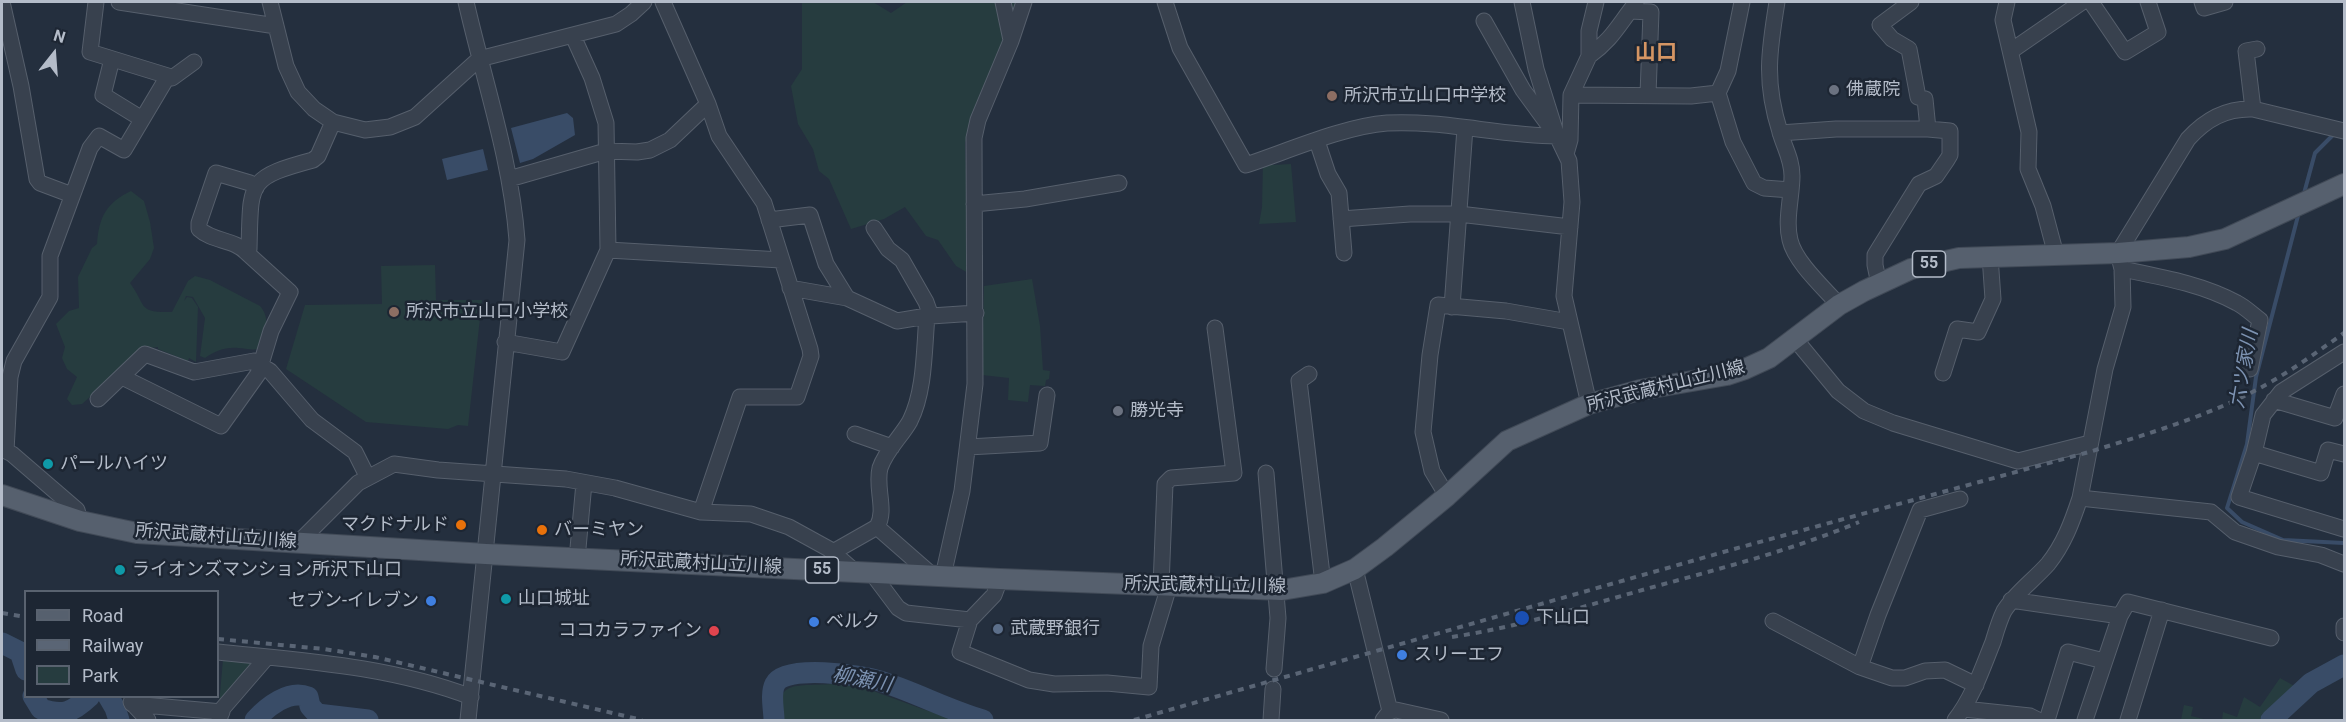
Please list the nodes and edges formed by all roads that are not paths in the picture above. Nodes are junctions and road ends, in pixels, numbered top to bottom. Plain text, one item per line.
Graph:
1 (2, 2) edge
2 (96, 2) edge
3 (119, 2) edge
4 (270, 2) edge
5 (466, 2) edge
6 (644, 2) edge
7 (663, 2) edge
8 (1003, 2) edge
9 (1024, 2) edge
10 (1165, 2) edge
11 (1522, 2) edge
12 (1596, 2) edge
13 (1742, 2) edge
14 (1777, 2) edge
15 (1911, 2) edge
16 (2007, 2) edge
17 (2082, 2) edge
18 (2091, 2) edge
19 (2148, 2) edge
20 (2202, 2) edge
21 (2225, 2) edge
22 (1634, 6) edge
23 (1484, 21) dead end
24 (276, 26) junction
25 (573, 36) junction
26 (1011, 41) junction
27 (2257, 49) dead end
28 (2011, 51) junction
29 (1589, 56) junction
30 (112, 59) junction
31 (479, 59) junction
32 (194, 62) dead end
33 (1536, 69) junction
34 (1514, 75) junction
35 (168, 76) junction
36 (1718, 93) junction
37 (1571, 95) junction
38 (1648, 95) junction
39 (708, 104) junction
40 (2253, 109) junction
41 (142, 118) junction
42 (333, 122) junction
43 (1465, 128) junction
44 (1928, 129) junction
45 (2343, 131) edge
46 (1780, 133) junction
47 (1557, 136) junction
48 (1317, 141) junction
49 (606, 151) junction
50 (1566, 154) junction
51 (509, 178) junction
52 (1119, 183) dead end
53 (2344, 184) edge
54 (256, 188) junction
55 (1791, 190) junction
56 (72, 195) junction
57 (974, 204) junction
58 (1459, 214) junction
59 (1341, 219) junction
60 (769, 220) junction
61 (1570, 227) junction
62 (874, 228) dead end
63 (608, 250) junction
64 (247, 253) junction
65 (1344, 253) dead end
66 (2056, 255) junction
67 (1990, 256) junction
68 (781, 260) junction
69 (2120, 261) junction
70 (1879, 284) junction
71 (790, 288) junction
72 (847, 298) junction
73 (1839, 306) junction
74 (1452, 307) junction
75 (976, 313) junction
76 (929, 316) junction
77 (1569, 321) junction
78 (1215, 328) dead end
79 (1795, 339) junction
80 (505, 342) junction
81 (2344, 352) edge
82 (260, 364) junction
83 (2250, 369) dead end
84 (1943, 373) dead end
85 (1309, 374) dead end
86 (122, 377) junction
87 (2344, 394) edge
88 (1047, 395) dead end
89 (98, 399) dead end
90 (2274, 400) junction
91 (1589, 404) junction
92 (855, 434) dead end
93 (2090, 443) junction
94 (892, 447) junction
95 (968, 447) junction
96 (4, 450) edge
97 (2254, 453) junction
98 (2344, 454) edge
99 (493, 473) junction
100 (1266, 473) dead end
101 (367, 476) junction
102 (584, 483) junction
103 (2, 495) edge
104 (1447, 496) junction
105 (2080, 498) junction
106 (1960, 499) dead end
107 (701, 512) junction
108 (80, 521) junction
109 (878, 527) junction
110 (2344, 529) edge
111 (298, 543) junction
112 (833, 552) junction
113 (486, 554) junction
114 (577, 559) junction
115 (2344, 564) edge
116 (1355, 569) junction
117 (862, 572) junction
118 (938, 576) junction
119 (1000, 579) junction
120 (1323, 583) junction
121 (1165, 586) junction
122 (1275, 590) junction
123 (2011, 600) junction
124 (2162, 610) junction
125 (2120, 616) junction
126 (970, 620) junction
127 (1773, 621) dead end
128 (2344, 626) edge
129 (2344, 633) edge
130 (2271, 638) dead end
131 (219, 652) edge
132 (267, 657) junction
133 (2104, 661) junction
134 (1860, 667) junction
135 (1274, 669) dead end
136 (1976, 685) junction
137 (1273, 689) dead end
138 (471, 697) junction
139 (130, 700) edge
140 (1959, 715) edge
141 (220, 716) edge
142 (1387, 716) edge
143 (468, 717) edge
144 (148, 720) edge
145 (1271, 720) edge
146 (1441, 720) edge
147 (2038, 720) edge
148 (2047, 720) edge
149 (2085, 720) edge
150 (2128, 720) edge

1 - 56 street
2 - 30 street
3 - 24 street
4 - 24 street
5 - 31 street
6 - 25 street
7 - 39 street
8 - 26 street
9 - 26 street
10 - 48 street
11 - 33 street
12 - 29 street
13 - 36 street
14 - 46 street
15 - 44 street
16 - 28 street
17 - 28 street
18 - 19 street
20 - 21 street
22 - 29 street
22 - 38 street
23 - 34 street
24 - 42 street
25 - 31 street
25 - 49 street
26 - 57 street
27 - 40 street
28 - 66 street
29 - 37 street
30 - 35 street
30 - 41 street
31 - 42 street
31 - 51 street
32 - 35 street
33 - 34 street
33 - 47 street
34 - 47 street
35 - 41 street
36 - 38 street
36 - 55 street
37 - 38 street
37 - 50 street
39 - 49 street
39 - 60 street
40 - 45 street
40 - 69 street
41 - 56 street
42 - 54 street
43 - 47 street
43 - 48 street
43 - 58 street
44 - 46 street
44 - 70 street
46 - 55 street
47 - 50 street
48 - 59 street
49 - 51 street
49 - 63 street
50 - 61 street
51 - 80 street
52 - 57 street
53 - 69 main road, 所沢武蔵村山立川線 / 55
54 - 64 street
54 - 64 street
55 - 73 street
56 - 96 street
57 - 75 street
58 - 59 street
58 - 61 street
58 - 74 street
59 - 65 street
60 - 68 street
60 - 72 street
61 - 77 street
62 - 76 street
63 - 68 street
63 - 80 street
64 - 82 street
66 - 67 main road, 所沢武蔵村山立川線 / 55
66 - 69 main road, 所沢武蔵村山立川線 / 55
67 - 70 main road, 所沢武蔵村山立川線 / 55
67 - 84 street
68 - 71 street
69 - 83 street
69 - 93 street
70 - 73 main road, 所沢武蔵村山立川線 / 55
71 - 72 street
71 - 107 street
72 - 76 street
73 - 79 main road, 所沢武蔵村山立川線 / 55
74 - 77 street
74 - 104 street
75 - 76 street
75 - 95 street
76 - 94 street
77 - 91 street
78 - 121 street
79 - 91 main road, 所沢武蔵村山立川線 / 55
79 - 93 street
80 - 99 street
81 - 90 street
82 - 86 street
82 - 86 street
82 - 101 street
85 - 120 street
86 - 89 street
87 - 90 street
88 - 95 street
90 - 97 street
91 - 104 main road, 所沢武蔵村山立川線 / 55
92 - 94 street
93 - 105 street
94 - 109 street
95 - 118 street
96 - 108 street
97 - 98 street
97 - 110 street
99 - 101 street
99 - 102 street
99 - 113 street
100 - 122 street
101 - 111 street
102 - 107 street
102 - 114 street
103 - 108 main road, 所沢武蔵村山立川線 / 55
104 - 116 main road, 所沢武蔵村山立川線 / 55
105 - 115 street
105 - 123 street
106 - 134 street
107 - 112 street
108 - 111 main road, 所沢武蔵村山立川線 / 55
109 - 112 street
109 - 118 street
111 - 113 main road, 所沢武蔵村山立川線 / 55
112 - 117 street
113 - 114 main road, 所沢武蔵村山立川線 / 55
113 - 138 street
114 - 117 main road, 所沢武蔵村山立川線 / 55
116 - 120 main road, 所沢武蔵村山立川線 / 55
116 - 142 street
117 - 118 main road, 所沢武蔵村山立川線 / 55
117 - 126 street
118 - 119 main road, 所沢武蔵村山立川線 / 55
119 - 121 main road, 所沢武蔵村山立川線 / 55
119 - 126 street
120 - 122 main road, 所沢武蔵村山立川線 / 55
121 - 122 main road, 所沢武蔵村山立川線 / 55
121 - 126 street
122 - 135 street
123 - 125 street
123 - 136 street
124 - 125 street
124 - 130 street
124 - 150 street
125 - 133 street
127 - 134 street
128 - 129 street
131 - 132 street
132 - 138 street
132 - 141 street
133 - 148 street
133 - 149 street
134 - 136 street
136 - 140 street
137 - 145 street
138 - 143 street
139 - 141 street
139 - 144 street
140 - 147 street
142 - 146 street

